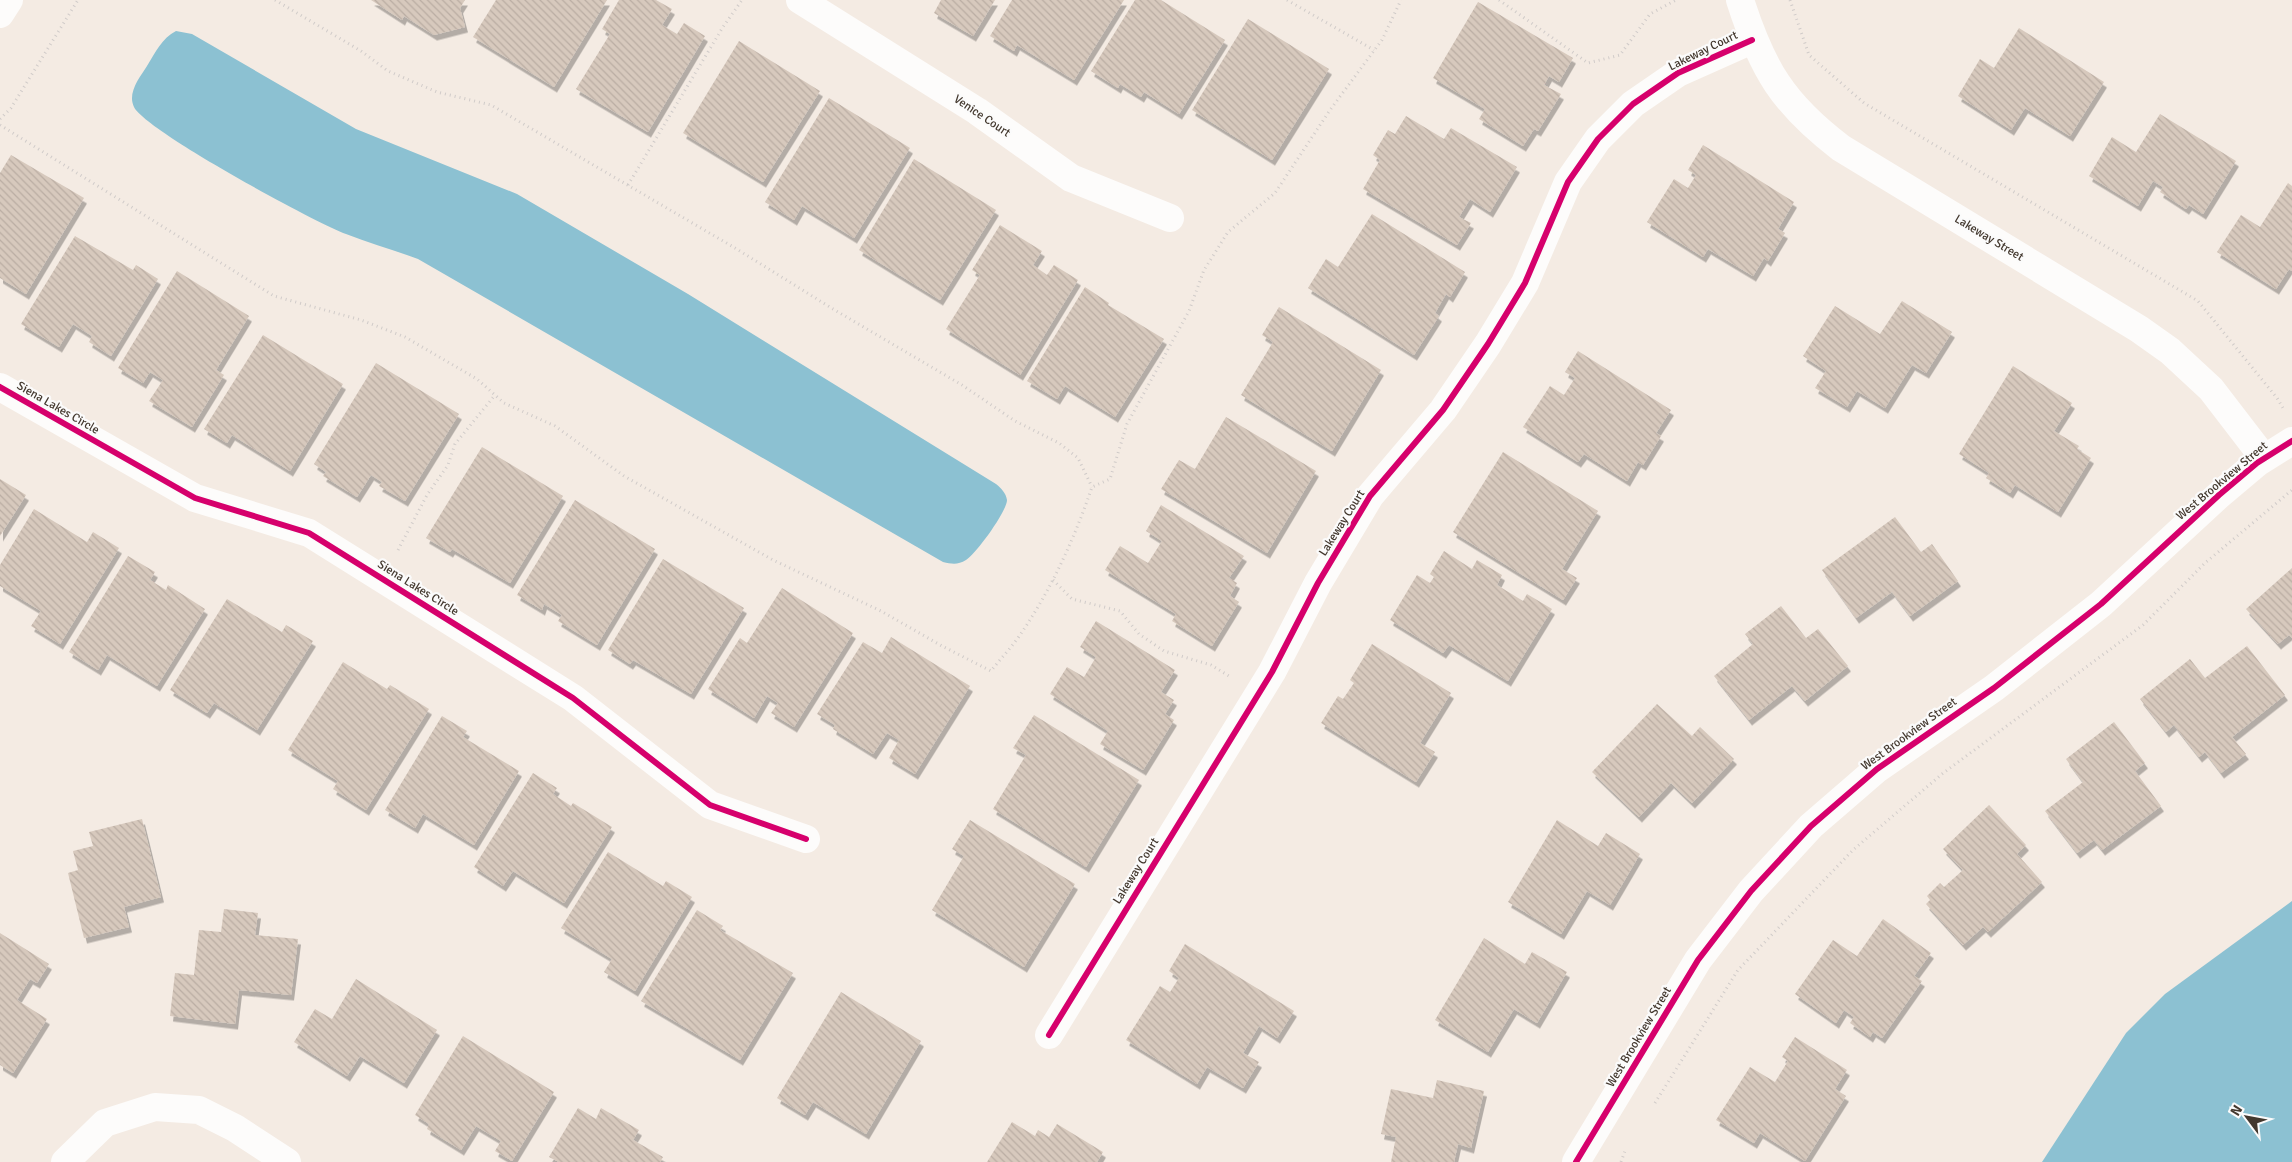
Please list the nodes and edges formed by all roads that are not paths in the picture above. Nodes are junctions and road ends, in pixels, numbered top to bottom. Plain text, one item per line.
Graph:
1 (9, 0) edge
2 (800, 0) edge
3 (1740, 0) edge
4 (0, 14) edge
5 (1752, 40) junction
6 (1170, 218) dead end
7 (0, 387) edge
8 (2292, 441) edge
9 (2264, 458) junction
10 (806, 838) dead end
11 (1050, 1035) dead end
12 (65, 1162) edge
13 (287, 1162) edge
14 (1576, 1162) edge

1 - 4 street
2 - 6 street, Venice Court
3 - 5 street, Lakeway Street
5 - 9 street, Lakeway Street
5 - 11 street, Lakeway Court
7 - 10 street, Siena Lakes Circle
8 - 9 street, West Brookview Street
9 - 14 street, West Brookview Street
12 - 13 street

